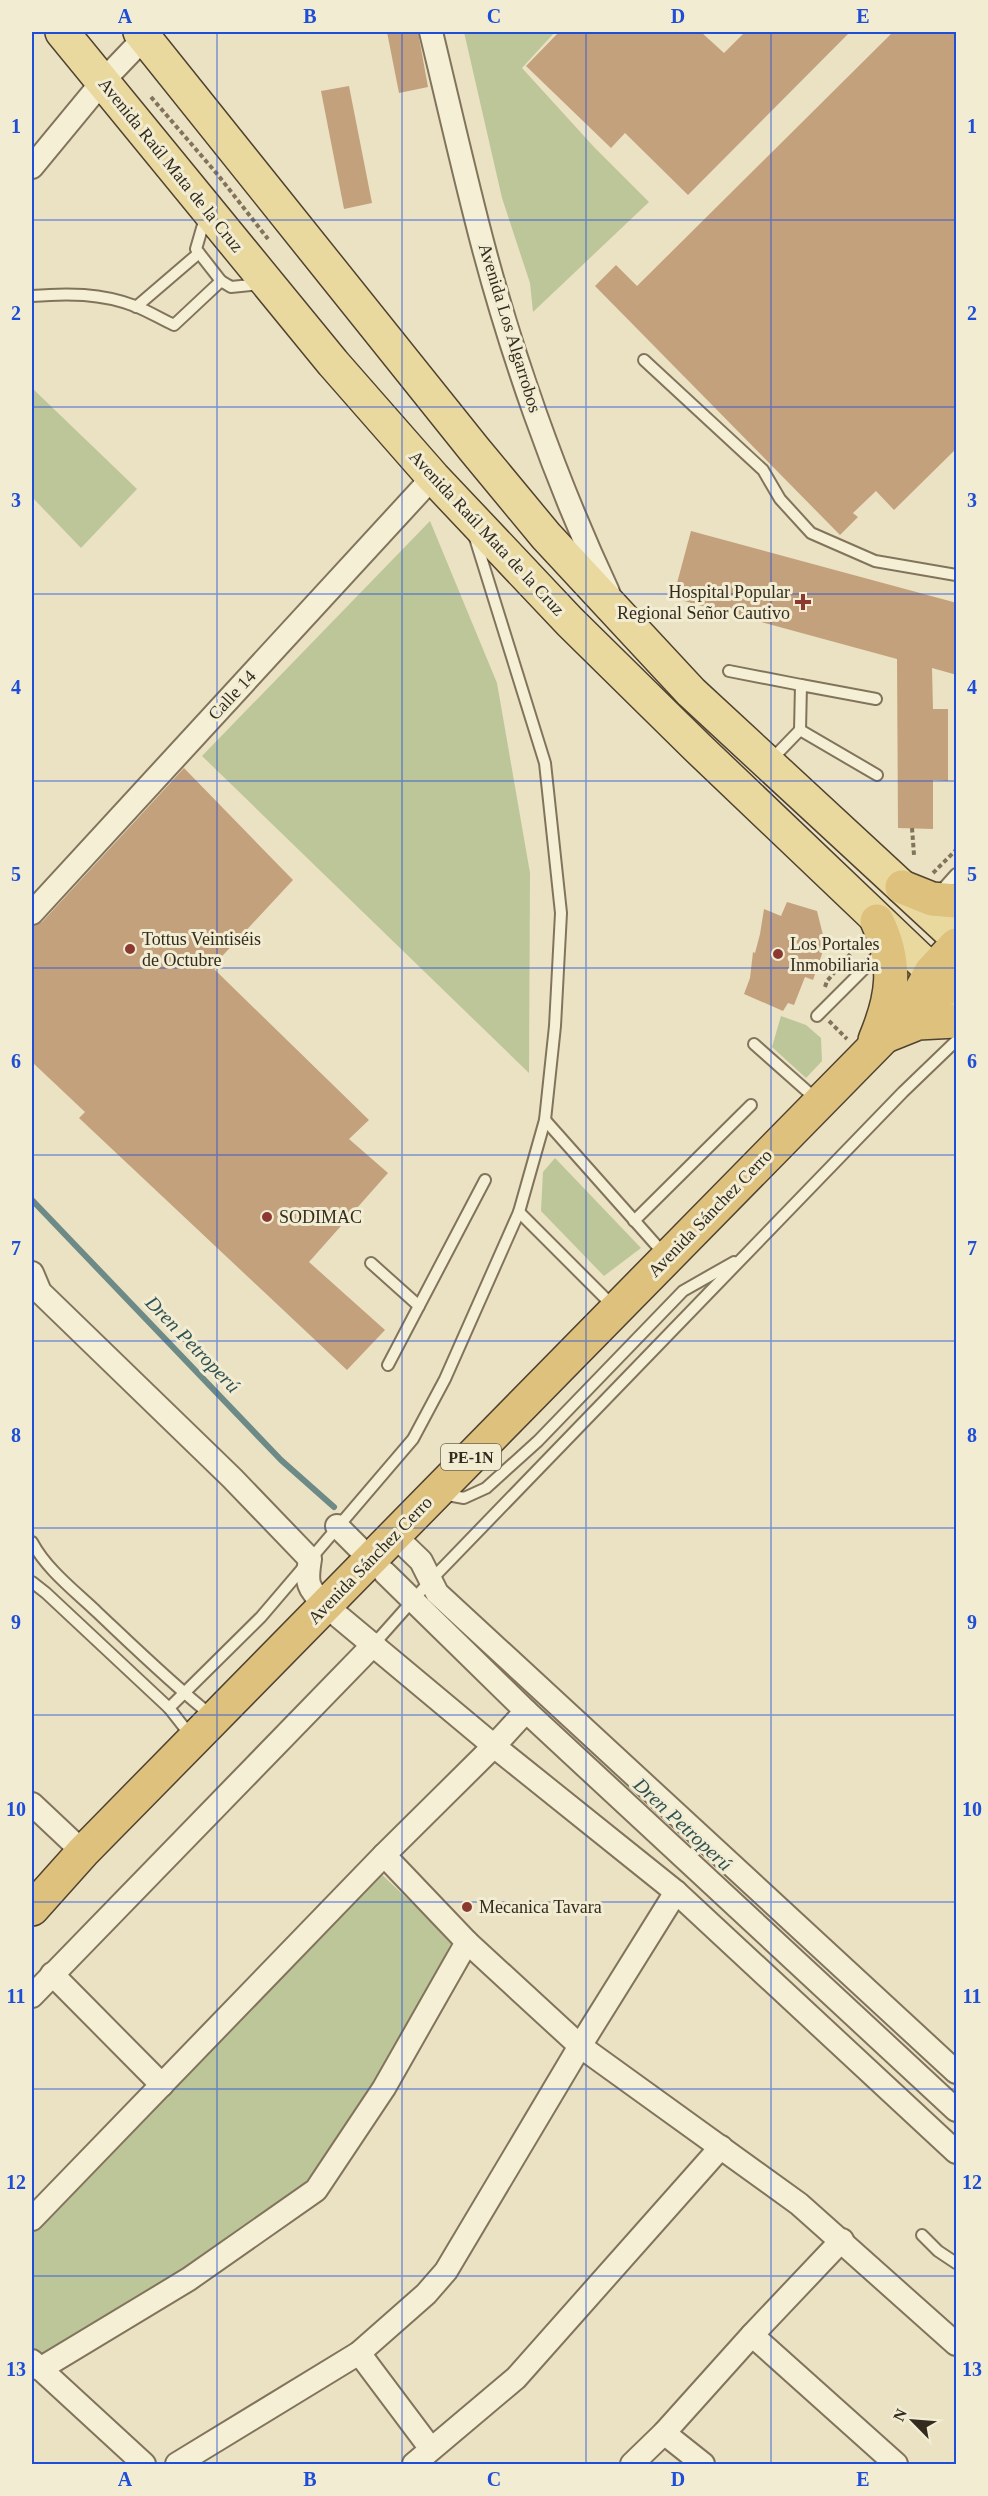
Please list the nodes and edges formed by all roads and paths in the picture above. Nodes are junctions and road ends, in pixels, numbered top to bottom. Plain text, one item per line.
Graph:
1 (62, 32) edge
2 (431, 32) edge
3 (142, 34) edge
4 (103, 81) junction
5 (32, 166) edge
6 (208, 209) junction
7 (199, 253) junction
8 (221, 282) junction
9 (268, 284) junction
10 (32, 296) edge
11 (136, 307) junction
12 (644, 360) dead end
13 (433, 477) junction
14 (468, 514) junction
15 (957, 575) edge
16 (619, 614) junction
17 (729, 671) dead end
18 (801, 685) junction
19 (876, 699) dead end
20 (800, 730) junction
21 (779, 773) junction
22 (877, 775) dead end
23 (738, 787) junction
24 (912, 828) dead end
25 (914, 855) dead end
26 (957, 874) edge
27 (902, 887) junction
28 (944, 900) edge
29 (32, 913) edge
30 (875, 933) junction
31 (957, 937) edge
32 (957, 945) edge
33 (948, 983) edge
34 (819, 1014) joint
35 (957, 1021) edge
36 (957, 1041) edge
37 (754, 1044) dead end
38 (876, 1044) junction
39 (819, 1101) junction
40 (751, 1105) dead end
41 (545, 1120) junction
42 (485, 1180) dead end
43 (519, 1212) junction
44 (634, 1221) junction
45 (745, 1256) junction
46 (667, 1257) junction
47 (371, 1263) dead end
48 (32, 1273) edge
49 (419, 1306) junction
50 (616, 1309) junction
51 (388, 1365) dead end
52 (436, 1492) junction
53 (337, 1526) junction
54 (394, 1535) junction
55 (32, 1543) edge
56 (358, 1546) dead end
57 (310, 1558) junction
58 (385, 1573) dead end
59 (430, 1581) junction
60 (32, 1582) edge
61 (411, 1601) junction
62 (325, 1605) junction
63 (374, 1644) junction
64 (183, 1693) junction
65 (169, 1708) junction
66 (526, 1711) junction
67 (204, 1728) junction
68 (494, 1746) junction
69 (32, 1804) edge
70 (83, 1852) junction
71 (384, 1855) junction
72 (676, 1892) junction
73 (32, 1909) edge
74 (467, 1942) junction
75 (52, 1974) junction
76 (32, 1996) edge
77 (580, 2046) junction
78 (957, 2072) edge
79 (162, 2085) junction
80 (957, 2110) edge
81 (722, 2148) junction
82 (957, 2152) edge
83 (32, 2219) edge
84 (922, 2235) dead end
85 (842, 2240) junction
86 (957, 2263) edge
87 (752, 2335) junction
88 (957, 2344) edge
89 (358, 2353) junction
90 (36, 2365) edge
91 (664, 2433) junction
92 (431, 2449) junction
93 (144, 2464) edge
94 (177, 2464) edge
95 (414, 2464) edge
96 (632, 2464) edge
97 (703, 2464) edge
98 (896, 2464) edge

1 - 4 main road, Avenida Raúl Mata de la Cruz
2 - 16 street, Avenida Los Algarrobos
3 - 4 street
3 - 16 main road
4 - 5 street
4 - 6 main road, Avenida Raúl Mata de la Cruz
6 - 7 lane
6 - 9 main road, Avenida Raúl Mata de la Cruz
7 - 8 lane
7 - 11 lane
8 - 9 lane
8 - 11 lane
9 - 13 main road, Avenida Raúl Mata de la Cruz
10 - 11 lane
12 - 15 lane
13 - 14 main road, Avenida Raúl Mata de la Cruz
13 - 29 street, Calle 14
14 - 23 main road, Avenida Raúl Mata de la Cruz
14 - 41 lane
16 - 21 main road
17 - 18 lane
18 - 19 lane
18 - 20 lane
20 - 21 lane
20 - 22 lane
21 - 23 main road
21 - 27 main road
23 - 30 main road, Avenida Raúl Mata de la Cruz
24 - 25 path
26 - 28 lane
27 - 28 highway
27 - 31 main road
30 - 33 main road, Avenida Raúl Mata de la Cruz
30 - 34 lane
30 - 34 path
30 - 38 highway
32 - 33 highway, Avenida Sánchez Cerro / PE-1N
33 - 38 highway, Avenida Sánchez Cerro / PE-1N
35 - 38 highway
36 - 45 lane
37 - 39 lane
38 - 39 highway, Avenida Sánchez Cerro / PE-1N
39 - 46 highway, Avenida Sánchez Cerro / PE-1N
40 - 44 lane
41 - 43 lane
41 - 44 lane
42 - 49 lane
43 - 50 lane
43 - 53 lane
44 - 46 lane
45 - 52 lane
45 - 59 lane
46 - 50 highway, Avenida Sánchez Cerro / PE-1N
47 - 49 lane
48 - 57 street
49 - 51 lane
50 - 52 highway, Avenida Sánchez Cerro / PE-1N
52 - 54 highway, Avenida Sánchez Cerro / PE-1N
53 - 56 street
53 - 57 lane
54 - 59 street
54 - 62 highway, Avenida Sánchez Cerro / PE-1N
55 - 64 lane
57 - 62 street
57 - 64 lane
58 - 61 street
59 - 61 lane
59 - 78 street
60 - 65 lane
61 - 63 lane
61 - 66 street
62 - 63 street
62 - 67 highway, Avenida Sánchez Cerro / PE-1N
63 - 68 street
63 - 75 street
64 - 65 lane
64 - 67 lane
65 - 67 lane
66 - 68 street
66 - 80 street
67 - 70 highway, Avenida Sánchez Cerro / PE-1N
68 - 71 street
68 - 72 street
69 - 70 street
70 - 73 highway, Avenida Sánchez Cerro / PE-1N
71 - 74 street
71 - 79 street
72 - 77 street
72 - 82 street
74 - 77 street
74 - 90 street
75 - 76 street
75 - 79 street
77 - 81 street
77 - 89 street
79 - 83 street
81 - 85 street
81 - 92 street
84 - 86 lane
85 - 87 street
85 - 88 street
87 - 91 street
87 - 98 street
89 - 92 street
89 - 94 street
90 - 93 street
91 - 96 street
91 - 97 street
92 - 95 street

